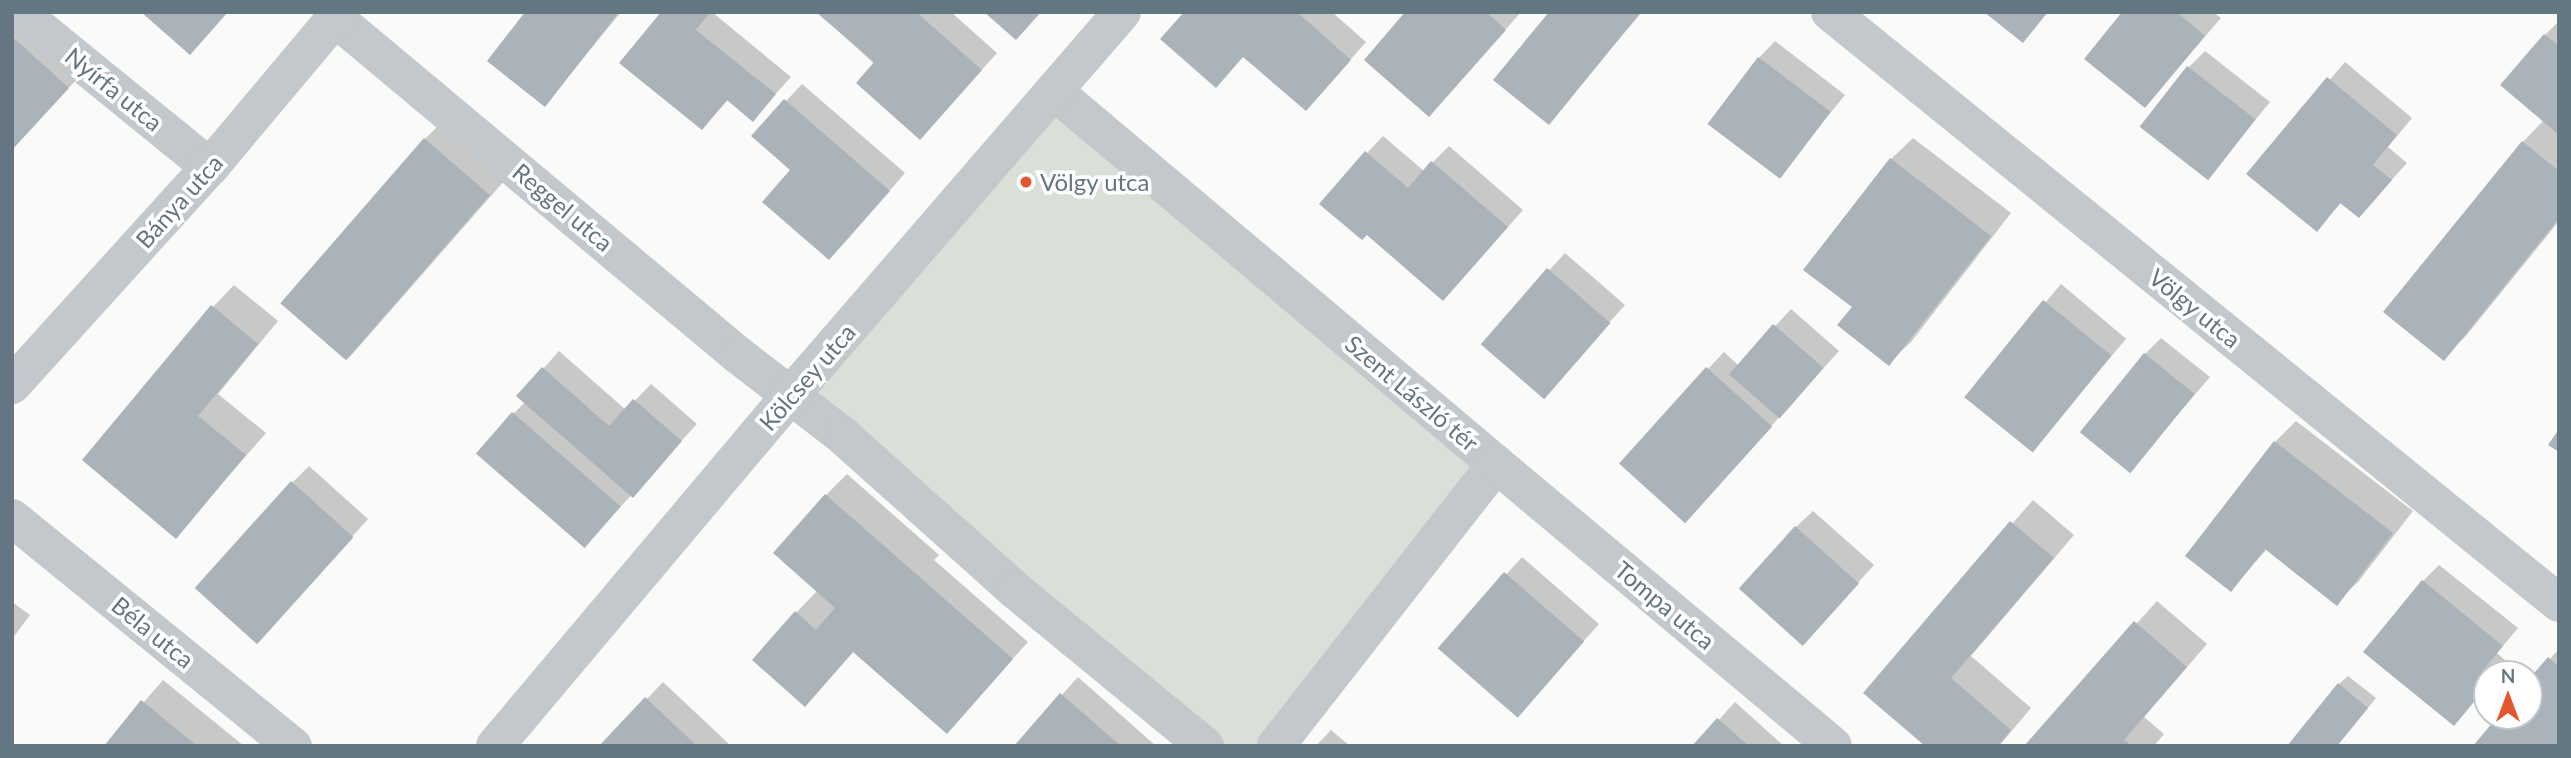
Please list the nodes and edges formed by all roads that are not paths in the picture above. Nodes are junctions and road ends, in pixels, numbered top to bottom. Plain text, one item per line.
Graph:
1 (19, 12) edge
2 (1122, 12) edge
3 (1830, 12) edge
4 (338, 15) edge
5 (1055, 92) junction
6 (210, 167) junction
7 (12, 385) edge
8 (789, 397) junction
9 (1496, 464) junction
10 (12, 518) edge
11 (2559, 603) edge
12 (293, 746) edge
13 (495, 746) edge
14 (1205, 746) edge
15 (1276, 746) edge
16 (1833, 746) edge

1 - 6 street, Nyírfa utca
2 - 5 street, Kölcsey utca
3 - 11 street, Völgy utca
4 - 6 street, Bánya utca
4 - 8 street, Reggel utca
5 - 8 street, Kölcsey utca
5 - 9 street, Szent László tér
6 - 7 street, Bánya utca
8 - 13 street, Kölcsey utca
8 - 14 street
9 - 15 street, Szent László tér
9 - 16 street, Tompa utca
10 - 12 street, Béla utca

